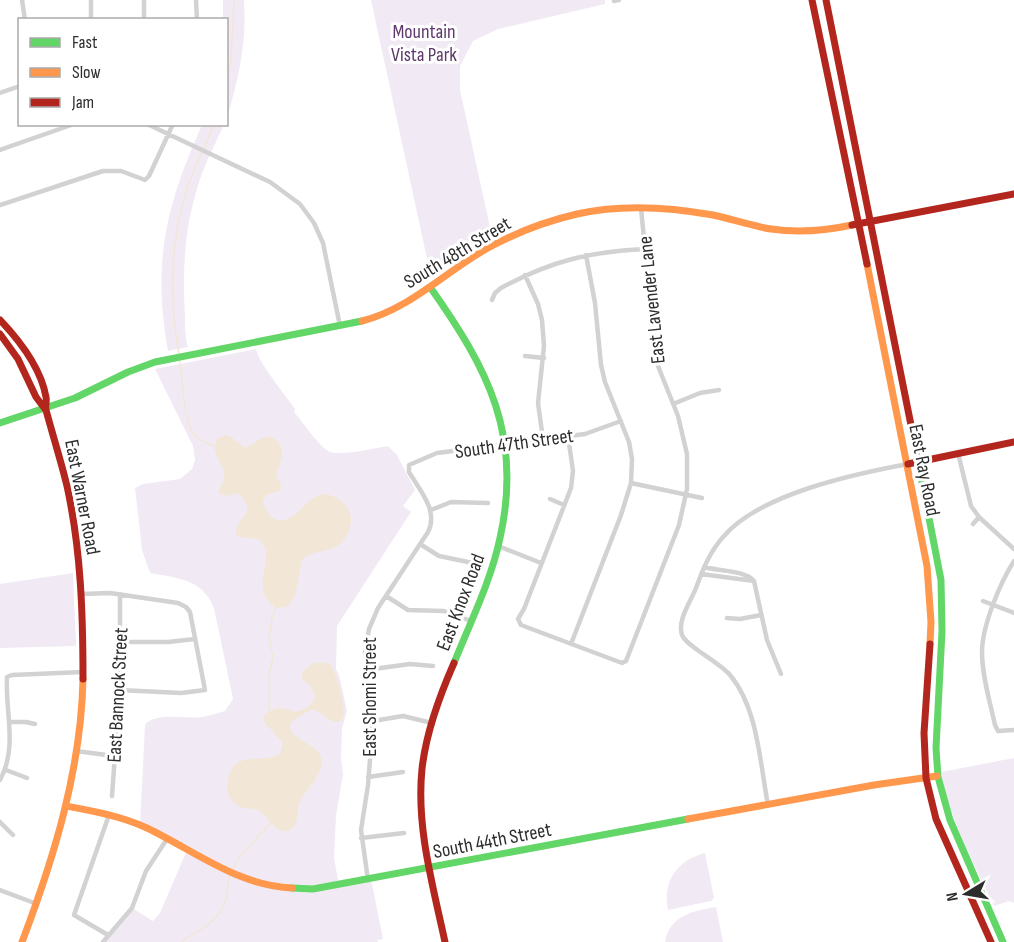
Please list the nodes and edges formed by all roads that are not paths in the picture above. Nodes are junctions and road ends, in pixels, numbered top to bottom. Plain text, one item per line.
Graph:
1 (22, 0) edge
2 (91, 0) edge
3 (144, 0) edge
4 (196, 0) edge
5 (812, 0) edge
6 (826, 0) edge
7 (25, 18) edge
8 (91, 18) edge
9 (144, 18) edge
10 (197, 18) edge
11 (18, 88) edge
12 (0, 93) edge
13 (68, 126) edge
14 (151, 126) edge
15 (172, 126) edge
16 (169, 134) junction
17 (0, 150) edge
18 (1014, 194) edge
19 (0, 205) edge
20 (641, 208) junction
21 (870, 223) junction
22 (859, 225) junction
23 (645, 249) junction
24 (586, 255) junction
25 (525, 275) junction
26 (430, 286) junction
27 (492, 300) dead end
28 (0, 320) edge
29 (340, 326) junction
30 (0, 334) edge
31 (525, 356) dead end
32 (544, 358) junction
33 (719, 390) dead end
34 (673, 404) junction
35 (45, 409) junction
36 (621, 422) junction
37 (0, 423) edge
38 (568, 436) junction
39 (543, 439) junction
40 (1014, 442) edge
41 (506, 444) junction
42 (958, 453) junction
43 (919, 462) junction
44 (908, 464) junction
45 (631, 483) junction
46 (686, 495) junction
47 (702, 498) dead end
48 (550, 499) dead end
49 (488, 503) dead end
50 (564, 505) junction
51 (431, 510) junction
52 (980, 517) junction
53 (973, 524) dead end
54 (420, 544) junction
55 (498, 546) junction
56 (1014, 549) edge
57 (1014, 561) edge
58 (473, 563) dead end
59 (541, 563) junction
60 (704, 567) junction
61 (701, 574) junction
62 (754, 581) junction
63 (82, 594) junction
64 (120, 594) junction
65 (386, 596) junction
66 (983, 601) dead end
67 (994, 605) junction
68 (1014, 613) edge
69 (761, 615) junction
70 (727, 618) dead end
71 (471, 621) junction
72 (195, 639) junction
73 (121, 642) junction
74 (571, 644) junction
75 (433, 666) dead end
76 (366, 670) junction
77 (83, 672) junction
78 (781, 674) dead end
79 (119, 690) junction
80 (373, 721) junction
81 (10, 722) junction
82 (432, 723) junction
83 (34, 724) dead end
84 (1014, 730) edge
85 (76, 751) junction
86 (114, 756) junction
87 (6, 770) junction
88 (403, 772) dead end
89 (937, 776) junction
90 (368, 777) junction
91 (27, 778) dead end
92 (926, 778) junction
93 (0, 780) edge
94 (112, 796) dead end
95 (768, 805) junction
96 (66, 806) junction
97 (110, 815) junction
98 (0, 822) edge
99 (404, 833) dead end
100 (13, 835) dead end
101 (361, 838) junction
102 (167, 839) junction
103 (430, 868) junction
104 (368, 879) junction
105 (0, 890) edge
106 (37, 904) junction
107 (108, 936) junction
108 (22, 942) edge
109 (103, 942) edge
110 (445, 942) edge
111 (991, 942) edge
112 (1003, 942) edge

1 - 7 street
2 - 8 street
3 - 9 street
4 - 10 street
5 - 22 main road, East Ray Road
6 - 21 main road, East Ray Road
11 - 12 street
13 - 17 street
14 - 16 street
15 - 16 street
16 - 19 street
16 - 29 street
18 - 21 main road, South 48th Street
20 - 22 main road, South 48th Street
20 - 23 street, East Lavender Lane
20 - 26 main road, South 48th Street
21 - 22 main road, South 48th Street
21 - 43 main road, East Ray Road
22 - 44 main road, East Ray Road
23 - 24 street
23 - 34 street, East Lavender Lane
24 - 25 street
24 - 36 street
25 - 27 street
25 - 32 street
26 - 29 main road, South 48th Street
26 - 41 main road, East Knox Road
28 - 35 main road, East Warner Road
29 - 35 main road, South 48th Street
30 - 35 main road, East Warner Road
31 - 32 street
32 - 39 street
33 - 34 street
34 - 46 street, East Lavender Lane
35 - 37 main road, South 48th Street
35 - 63 main road, East Warner Road
36 - 38 street, South 47th Street
36 - 45 street
38 - 39 street, South 47th Street
38 - 50 street
39 - 41 street, South 47th Street
40 - 42 main road
41 - 51 street, South 47th Street
41 - 55 main road, East Knox Road
42 - 43 main road
42 - 52 street
43 - 44 main road
43 - 89 main road, East Ray Road
44 - 60 street
44 - 92 main road, East Ray Road
45 - 46 street
45 - 74 street
46 - 47 street
46 - 74 street, East Lavender Lane
48 - 50 street
49 - 51 street
50 - 59 street
51 - 54 street, East Shomi Street
52 - 53 street
52 - 56 street
54 - 58 street
54 - 65 street, East Shomi Street
55 - 59 street
55 - 71 main road, East Knox Road
57 - 67 street
59 - 74 street
60 - 61 street
60 - 62 street
61 - 62 street
61 - 95 street
62 - 69 street
63 - 64 street
63 - 77 main road, East Warner Road
64 - 72 street
64 - 73 street, East Bannock Street
65 - 71 street
65 - 76 street, East Shomi Street
66 - 67 street
67 - 68 street
67 - 84 street
69 - 70 street
69 - 78 street
71 - 82 main road, East Knox Road
72 - 73 street
72 - 79 street
73 - 79 street, East Bannock Street
75 - 76 street
76 - 80 street, East Shomi Street
77 - 81 street
77 - 85 main road, East Warner Road
79 - 86 street, East Bannock Street
80 - 82 street
80 - 90 street, East Shomi Street
81 - 83 street
81 - 87 street
82 - 103 main road, East Knox Road
85 - 86 street
85 - 96 main road, East Warner Road
86 - 94 street, East Bannock Street
87 - 91 street
87 - 93 street
88 - 90 street
89 - 92 main road, South 44th Street
89 - 112 main road, East Ray Road
90 - 101 street, East Shomi Street
92 - 95 main road, South 44th Street
92 - 111 main road, East Ray Road
95 - 103 main road, South 44th Street
96 - 97 main road, South 44th Street
96 - 106 main road, East Warner Road
97 - 102 main road, South 44th Street
97 - 107 street
98 - 100 street
99 - 101 street
101 - 104 street, East Shomi Street
102 - 104 main road, South 44th Street
102 - 107 street
103 - 104 main road, South 44th Street
103 - 110 main road, East Knox Road
105 - 106 street
106 - 108 main road, East Warner Road
107 - 109 street

